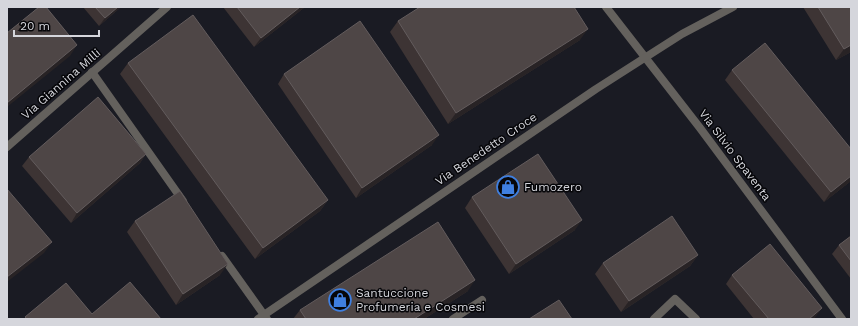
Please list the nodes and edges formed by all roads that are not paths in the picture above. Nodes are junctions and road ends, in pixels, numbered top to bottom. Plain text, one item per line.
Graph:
1 (168, 7) edge
2 (606, 7) edge
3 (733, 7) edge
4 (645, 57) junction
5 (92, 72) junction
6 (7, 147) edge
7 (187, 206) edge
8 (218, 251) edge
9 (482, 300) dead end
10 (263, 317) edge
11 (453, 319) edge
12 (654, 319) edge
13 (696, 319) edge
14 (842, 319) edge

1 - 5 street, Via Giannina Milli
2 - 4 street, Via Silvio Spaventa
3 - 4 street, Via Benedetto Croce
4 - 10 street, Via Benedetto Croce
4 - 14 street, Via Silvio Spaventa
5 - 6 street, Via Giannina Milli
5 - 7 street
8 - 10 street
9 - 11 street
12 - 13 street

